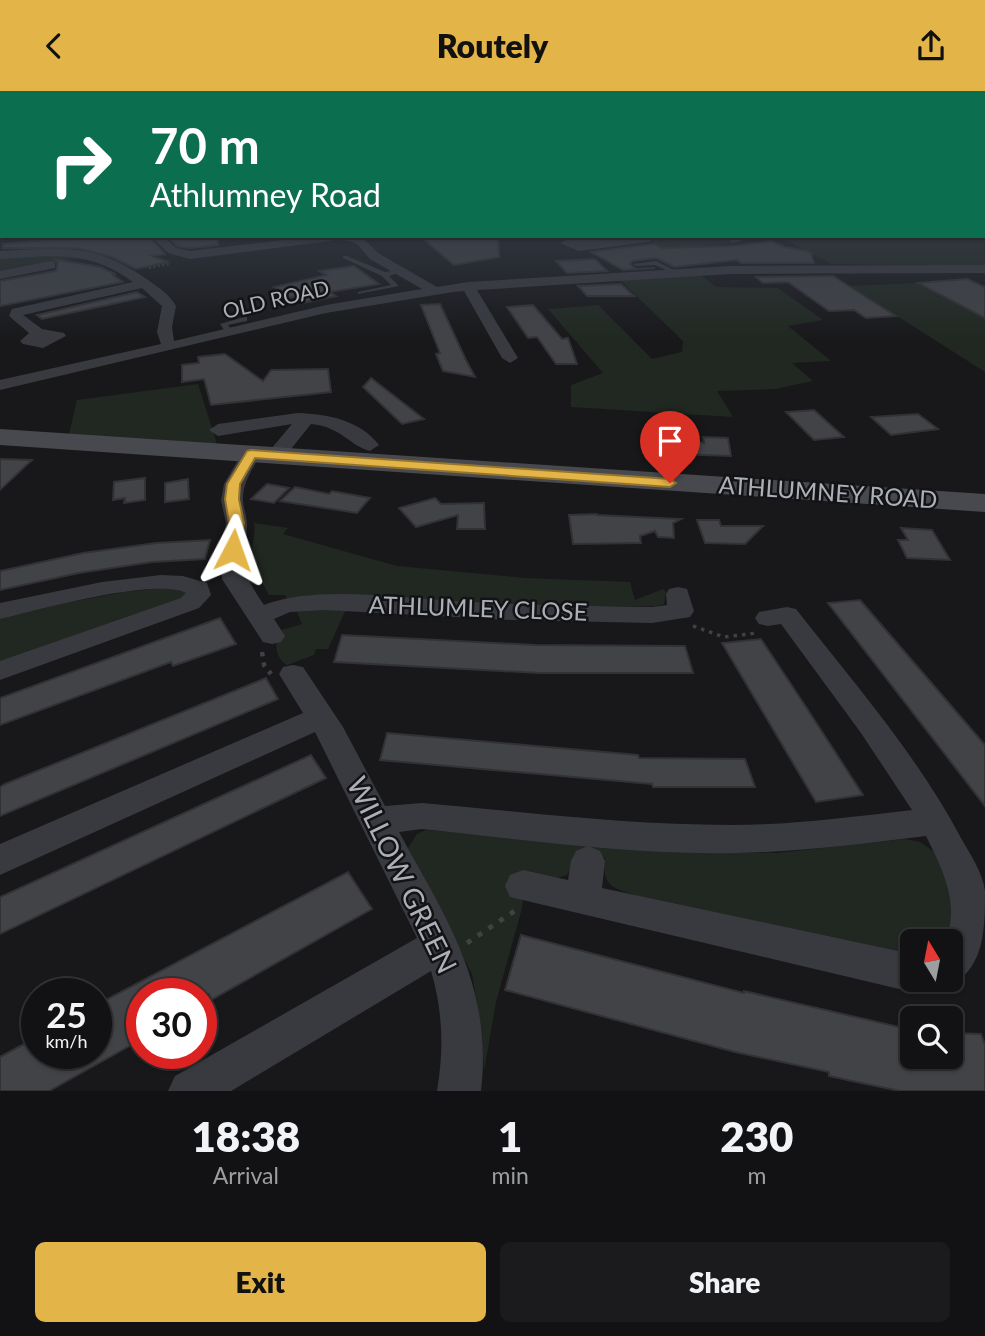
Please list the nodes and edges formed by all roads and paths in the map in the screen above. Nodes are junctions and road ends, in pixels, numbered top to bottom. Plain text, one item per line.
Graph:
1 (170, 249) edge
2 (244, 249) edge
3 (367, 249) edge
4 (0, 255) edge
5 (96, 256) junction
6 (345, 257) dead end
7 (794, 261) dead end
8 (706, 263) dead end
9 (636, 264) dead end
10 (725, 266) junction
11 (985, 269) edge
12 (402, 270) junction
13 (674, 272) junction
14 (0, 275) edge
15 (386, 275) junction
16 (144, 284) junction
17 (468, 286) junction
18 (433, 290) junction
19 (360, 293) dead end
20 (244, 319) dead end
21 (230, 332) junction
22 (39, 334) dead end
23 (170, 347) junction
24 (510, 358) dead end
25 (0, 384) edge
26 (306, 419) junction
27 (218, 430) dead end
28 (0, 437) edge
29 (370, 445) dead end
30 (263, 454) junction
31 (985, 503) edge
32 (234, 579) junction
33 (198, 591) junction
34 (680, 603) joint
35 (0, 611) edge
36 (768, 618) dead end
37 (266, 626) junction
38 (797, 629) junction
39 (0, 671) edge
40 (293, 674) joint
41 (320, 717) junction
42 (374, 821) junction
43 (935, 821) junction
44 (0, 860) edge
45 (588, 861) dead end
46 (523, 886) joint
47 (583, 900) junction
48 (453, 944) junction
49 (963, 945) edge
50 (900, 970) edge
51 (190, 1091) edge
52 (459, 1091) edge

1 - 2 street
3 - 12 street
4 - 5 street
5 - 14 street
5 - 16 street
6 - 15 lane
7 - 10 street
8 - 10 street
9 - 13 lane
10 - 11 street, OLD ROAD
10 - 13 street, OLD ROAD
12 - 15 lane
12 - 18 street
13 - 17 street, OLD ROAD
15 - 19 lane
16 - 22 street
16 - 23 street
17 - 18 street, OLD ROAD
17 - 24 street
18 - 21 street, OLD ROAD
20 - 21 lane
21 - 23 street, OLD ROAD
23 - 25 street, OLD ROAD
26 - 27 street
26 - 29 street
26 - 30 street
28 - 30 main road, ATHLUMNEY ROAD
30 - 31 main road, ATHLUMNEY ROAD
30 - 32 street
32 - 33 street
32 - 37 street
33 - 35 street
33 - 39 street
34 - 37 street, ATHLUMLEY CLOSE
34 - 38 path
36 - 38 street
37 - 40 path
38 - 43 street
40 - 41 street, WILLOW GREEN
41 - 42 street, WILLOW GREEN
41 - 44 street
42 - 43 street
42 - 48 street, WILLOW GREEN
43 - 49 street
45 - 47 street
46 - 47 street
46 - 48 path
47 - 50 street
48 - 51 street
48 - 52 street, WILLOW GREEN

